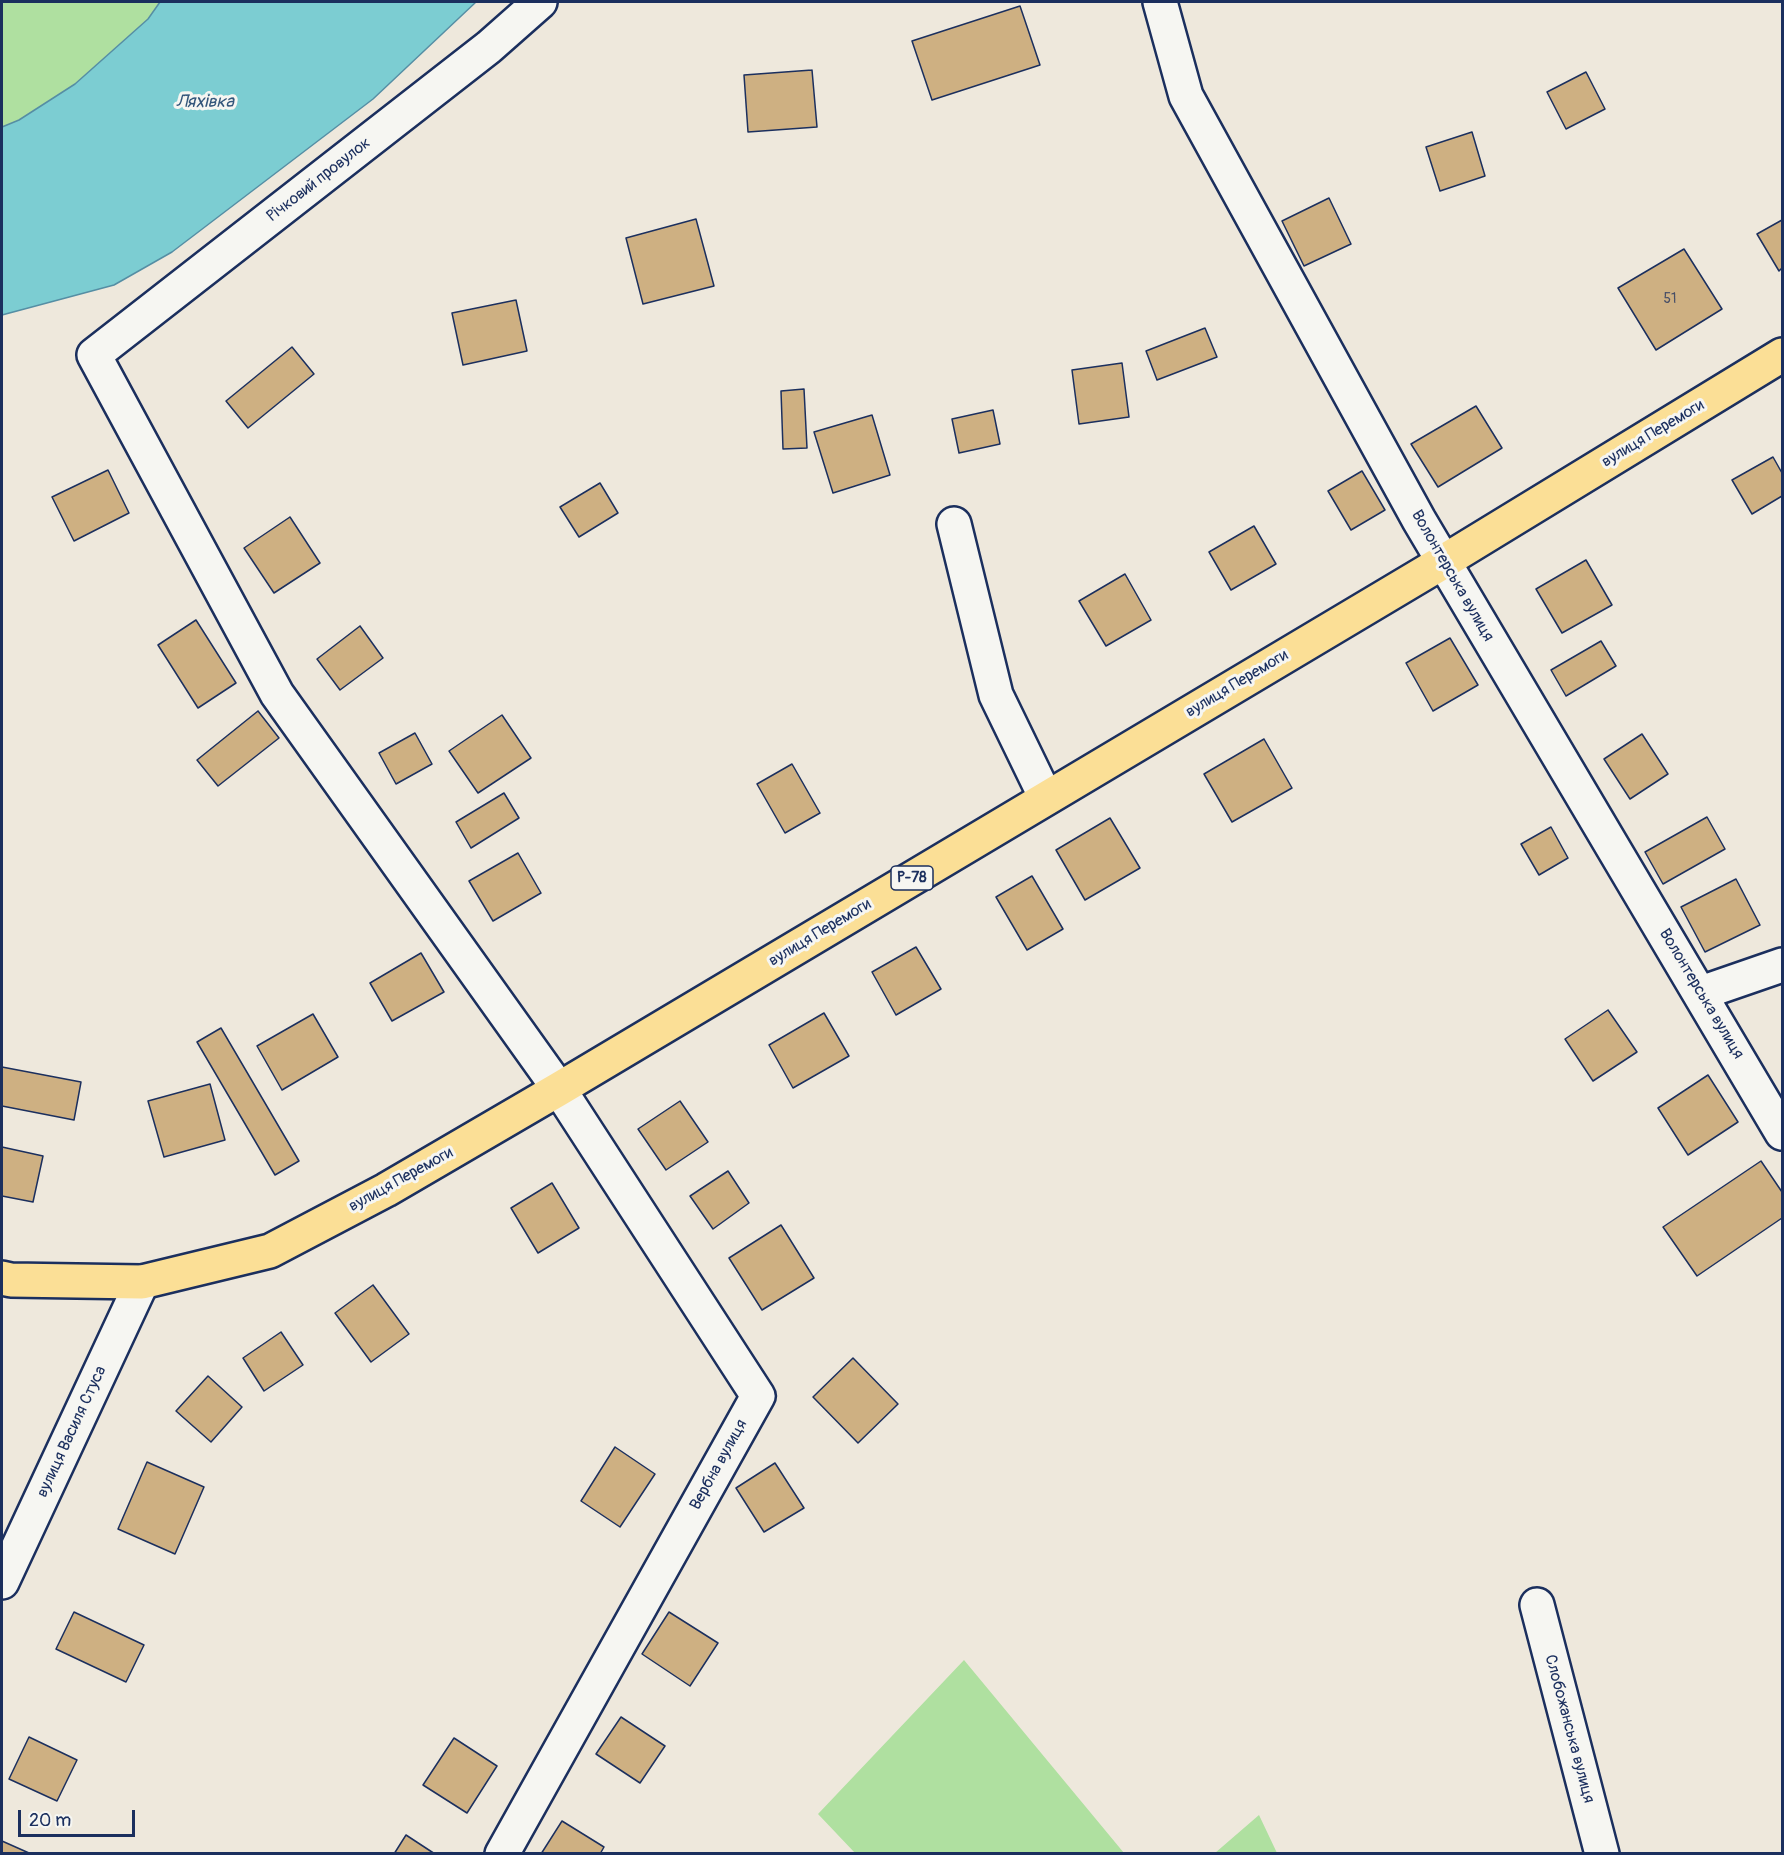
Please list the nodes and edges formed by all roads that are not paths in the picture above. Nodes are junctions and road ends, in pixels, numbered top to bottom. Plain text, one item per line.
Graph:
1 (540, 2) edge
2 (1160, 2) edge
3 (1782, 355) edge
4 (954, 525) dead end
5 (1443, 562) junction
6 (1046, 798) junction
7 (1782, 965) edge
8 (1701, 993) junction
9 (559, 1089) junction
10 (1782, 1133) edge
11 (2, 1278) edge
12 (142, 1282) junction
13 (2, 1582) edge
14 (1537, 1605) dead end
15 (502, 1854) edge
16 (1602, 1854) edge

1 - 9 street, Річковий провулок
2 - 5 street, Волонтерська вулиця
3 - 5 main road, вулиця Перемоги / Р-78
4 - 6 street
5 - 6 main road, вулиця Перемоги / Р-78
5 - 8 street, Волонтерська вулиця
6 - 9 main road, вулиця Перемоги / Р-78
7 - 8 street
8 - 10 street, Волонтерська вулиця
9 - 12 main road, вулиця Перемоги / Р-78
9 - 15 street, Вербна вулиця
11 - 12 main road, вулиця Перемоги / Р-78
12 - 13 street, вулиця Василя Стуса
14 - 16 street, Слобожанська вулиця

